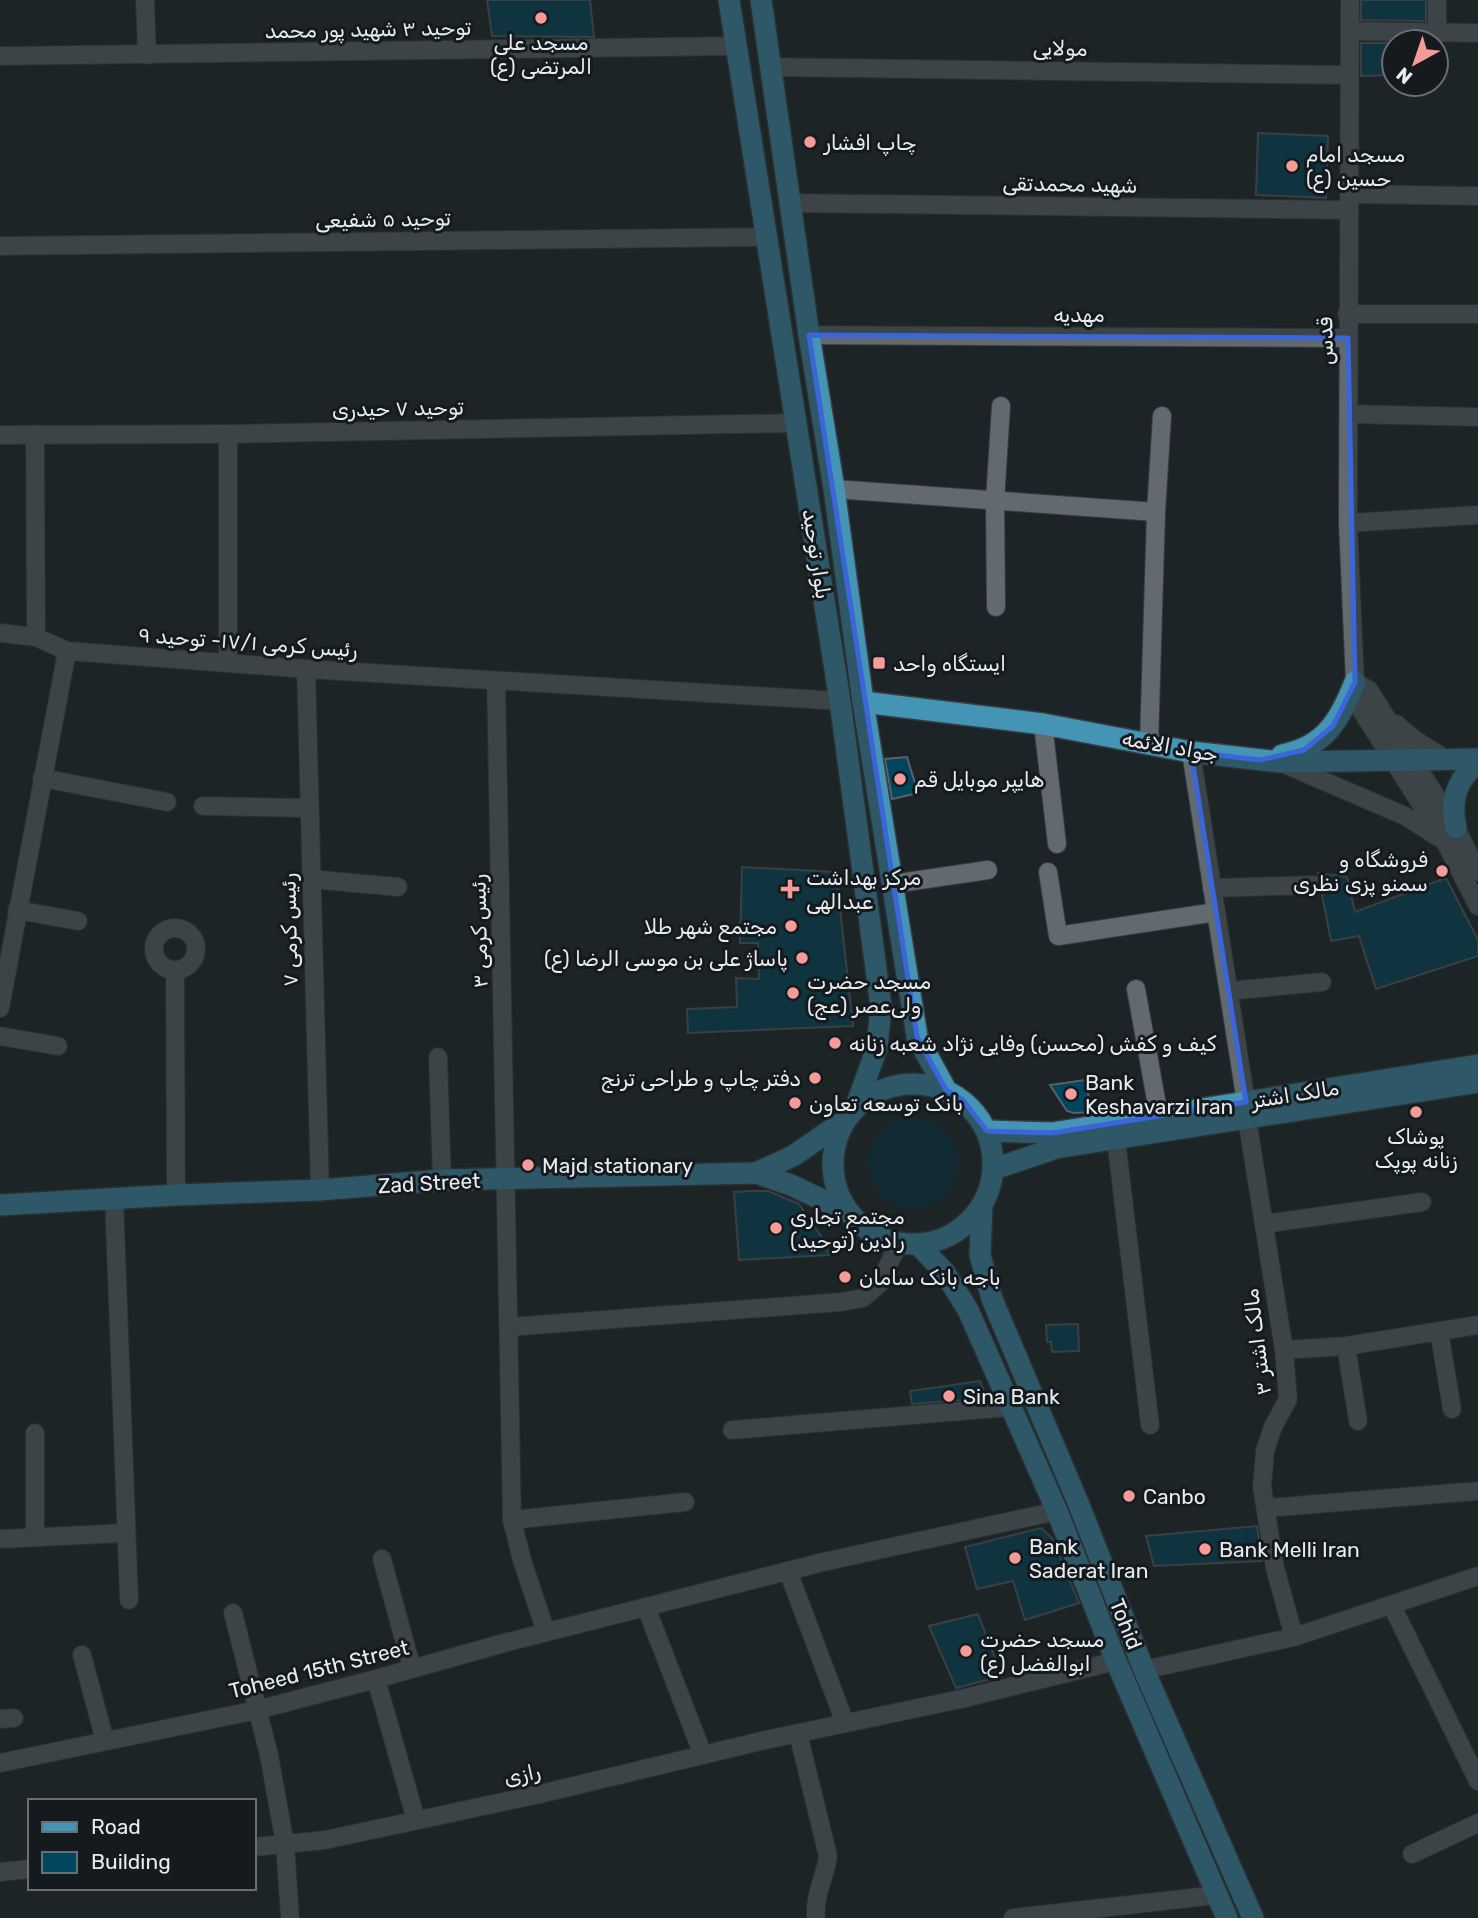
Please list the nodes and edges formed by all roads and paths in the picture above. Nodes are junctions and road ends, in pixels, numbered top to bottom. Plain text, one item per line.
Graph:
1 (145, 0) edge
2 (729, 0) edge
3 (761, 0) edge
4 (1350, 0) edge
5 (1437, 0) edge
6 (1437, 28) edge
7 (1350, 31) junction
8 (1380, 31) edge
9 (1450, 32) edge
10 (1478, 33) edge
11 (736, 46) junction
12 (147, 55) junction
13 (0, 57) edge
14 (771, 67) junction
15 (1348, 75) junction
16 (1478, 196) edge
17 (1349, 202) junction
18 (790, 203) junction
19 (767, 237) junction
20 (0, 246) edge
21 (1347, 314) junction
22 (1478, 314) edge
23 (809, 335) junction
24 (1348, 338) junction
25 (1001, 406) dead end
26 (1349, 414) junction
27 (1162, 415) dead end
28 (1478, 417) edge
29 (796, 424) junction
30 (35, 434) junction
31 (228, 434) junction
32 (0, 435) edge
33 (834, 489) junction
34 (995, 500) junction
35 (1156, 512) junction
36 (1478, 515) edge
37 (1348, 523) junction
38 (996, 607) dead end
39 (0, 633) edge
40 (36, 637) junction
41 (66, 651) junction
42 (228, 663) junction
43 (306, 669) junction
44 (496, 681) junction
45 (1355, 682) junction
46 (840, 701) junction
47 (863, 702) junction
48 (1380, 709) junction
49 (1043, 724) junction
50 (1149, 743) junction
51 (1191, 752) junction
52 (1444, 758) junction
53 (1401, 759) junction
54 (1270, 761) junction
55 (1478, 761) edge
56 (42, 778) junction
57 (167, 802) dead end
58 (203, 806) dead end
59 (309, 808) junction
60 (1451, 835) junction
61 (1057, 844) dead end
62 (988, 870) dead end
63 (1048, 872) dead end
64 (1478, 872) edge
65 (311, 880) junction
66 (892, 884) junction
67 (1318, 886) dead end
68 (398, 887) dead end
69 (1212, 888) junction
70 (1478, 906) edge
71 (17, 910) junction
72 (1216, 912) junction
73 (78, 921) dead end
74 (175, 970) dead end
75 (1322, 982) dead end
76 (1136, 989) dead end
77 (1229, 991) junction
78 (0, 1008) edge
79 (0, 1036) edge
80 (58, 1046) dead end
81 (438, 1057) dead end
82 (1478, 1065) edge
83 (1478, 1082) edge
84 (946, 1090) junction
85 (1247, 1110) junction
86 (850, 1114) junction
87 (1159, 1116) junction
88 (987, 1131) junction
89 (1116, 1139) junction
90 (994, 1169) junction
91 (757, 1173) junction
92 (507, 1179) junction
93 (442, 1180) junction
94 (320, 1191) junction
95 (176, 1195) junction
96 (114, 1198) junction
97 (1422, 1202) dead end
98 (0, 1205) edge
99 (982, 1206) junction
100 (850, 1213) junction
101 (1264, 1224) junction
102 (908, 1244) junction
103 (1478, 1325) edge
104 (509, 1327) junction
105 (1439, 1331) junction
106 (1346, 1346) junction
107 (1284, 1350) junction
108 (1012, 1407) junction
109 (1452, 1409) dead end
110 (1358, 1421) dead end
111 (1150, 1425) dead end
112 (732, 1430) dead end
113 (35, 1433) dead end
114 (1478, 1491) edge
115 (685, 1502) dead end
116 (1267, 1508) junction
117 (1057, 1511) junction
118 (512, 1520) junction
119 (124, 1533) junction
120 (35, 1537) junction
121 (0, 1538) edge
122 (382, 1559) dead end
123 (788, 1571) junction
124 (1478, 1576) edge
125 (129, 1600) dead end
126 (1392, 1606) junction
127 (646, 1607) junction
128 (233, 1613) dead end
129 (546, 1632) junction
130 (1294, 1637) junction
131 (82, 1655) dead end
132 (1116, 1661) junction
133 (412, 1669) junction
134 (1144, 1670) junction
135 (376, 1679) junction
136 (257, 1710) junction
137 (845, 1723) junction
138 (798, 1733) junction
139 (105, 1741) junction
140 (703, 1755) junction
141 (0, 1763) edge
142 (1478, 1781) edge
143 (416, 1820) junction
144 (1478, 1824) edge
145 (285, 1844) junction
146 (256, 1847) edge
147 (1412, 1854) dead end
148 (28, 1869) edge
149 (0, 1872) edge
150 (1217, 1895) junction
151 (290, 1918) edge
152 (816, 1918) edge
153 (1013, 1918) edge
154 (1227, 1918) edge
155 (1253, 1918) edge

1 - 12 street
2 - 11 main road, بلوار توحید
3 - 14 main road, بلوار توحید
4 - 7 street, قدس
5 - 6 street
7 - 8 street
7 - 15 street, قدس
9 - 10 street
11 - 12 street, توحید ۳ شهيد پور محمد
11 - 19 main road, بلوار توحید
12 - 13 street, توحید ۳ شهيد پور محمد
14 - 15 street, مولایی
14 - 18 main road, بلوار توحید
15 - 17 street, قدس
16 - 17 street, شهید محمدتقی
17 - 18 street, شهید محمدتقی
17 - 21 street, قدس
18 - 23 main road, بلوار توحید
19 - 20 street, توحید ۵ شفیعی
19 - 29 main road, بلوار توحید
21 - 22 street
21 - 24 street, قدس
23 - 24 street, مهدیه
23 - 33 main road, بلوار توحید
24 - 26 street, قدس
25 - 34 street
26 - 28 street
26 - 37 street, قدس
27 - 35 street
29 - 31 street, توحید ۷ حیدری
29 - 46 main road, بلوار توحید
30 - 31 street, توحید ۷ حیدری
30 - 32 street, توحید ۷ حیدری
30 - 40 street
31 - 42 street
33 - 34 street
33 - 47 main road, بلوار توحید
34 - 35 street
34 - 38 street
35 - 50 street
36 - 37 street
37 - 45 street, قدس
39 - 40 street, رئیس کرمی ۱۷/۱- توحید ۹
40 - 41 street, رئیس کرمی ۱۷/۱- توحید ۹
41 - 42 street, رئیس کرمی ۱۷/۱- توحید ۹
41 - 56 street
42 - 43 street, رئیس کرمی ۱۷/۱- توحید ۹
43 - 44 street, رئیس کرمی ۱۷/۱- توحید ۹
43 - 59 street, رئیس کرمی ۷
44 - 46 street, رئیس کرمی ۱۷/۱- توحید ۹
44 - 92 street, رئیس کرمی ۳
45 - 48 street
45 - 53 street, قدس
45 - 54 main road
46 - 86 main road, بلوار توحید
47 - 49 main road, جواد الائمه
47 - 66 main road, بلوار توحید
48 - 52 street
48 - 53 street
49 - 50 main road, جواد الائمه
49 - 61 street
50 - 51 main road, جواد الائمه
51 - 54 main road, جواد الائمه
51 - 69 street, مالک اشتر ۳
52 - 53 main road, جواد الائمه
52 - 55 main road, جواد الائمه
53 - 54 main road, جواد الائمه
53 - 60 street
54 - 60 street
55 - 60 main road
56 - 57 street
56 - 71 street
58 - 59 street
59 - 65 street, رئیس کرمی ۷
60 - 64 street
60 - 70 street
62 - 66 street
63 - 72 street
65 - 68 street
65 - 94 street, رئیس کرمی ۷
66 - 84 main road, بلوار توحید
67 - 69 street
69 - 72 street, مالک اشتر ۳
71 - 73 street
71 - 78 street
72 - 77 street, مالک اشتر ۳
74 - 95 street
75 - 77 street
76 - 87 street
77 - 85 street, مالک اشتر ۳
79 - 80 street
81 - 93 street
82 - 85 main road, مالک اشتر
83 - 85 main road, مالک اشتر
84 - 86 main road
84 - 88 main road
85 - 87 main road, مالک اشتر
85 - 89 main road, مالک اشتر
85 - 101 street, مالک اشتر ۳
86 - 91 main road, Zad Street
86 - 100 main road
87 - 88 main road, مالک اشتر
88 - 90 main road
89 - 90 main road, مالک اشتر
89 - 111 street
90 - 99 main road
91 - 92 main road, Zad Street
91 - 100 main road
92 - 93 main road, Zad Street
92 - 104 street, رئیس کرمی ۳
93 - 94 main road, Zad Street
94 - 95 main road, Zad Street
95 - 96 main road, Zad Street
96 - 98 main road, Zad Street
96 - 119 street
97 - 101 street
99 - 102 main road
99 - 134 main road, Tohid
100 - 102 main road
101 - 107 street, مالک اشتر ۳
102 - 104 street
102 - 108 main road, Tohid
103 - 105 street
104 - 118 street, رئیس کرمی ۳
105 - 106 street
105 - 109 street
106 - 107 street
106 - 110 street
107 - 116 street, مالک اشتر ۳
108 - 112 street
108 - 117 main road, Tohid
113 - 120 street
114 - 116 street
115 - 118 street
116 - 130 street, مالک اشتر ۳
117 - 123 street, Toheed 15th Street
117 - 132 main road, Tohid
118 - 129 street, رئیس کرمی ۳
119 - 120 street
119 - 125 street
120 - 121 street
122 - 133 street
123 - 127 street, Toheed 15th Street
123 - 137 street
124 - 126 street
126 - 130 street
126 - 142 street
127 - 129 street, Toheed 15th Street
127 - 140 street
128 - 136 street
129 - 133 street, Toheed 15th Street
130 - 134 street
131 - 139 street
132 - 137 street, رازی
132 - 150 main road, Tohid
133 - 135 street, Toheed 15th Street
134 - 155 main road, Tohid
135 - 136 street, Toheed 15th Street
135 - 143 street
136 - 139 street, Toheed 15th Street
136 - 145 street
137 - 138 street, رازی
138 - 140 street, رازی
138 - 152 street
139 - 141 street, Toheed 15th Street
140 - 143 street, رازی
143 - 145 street, رازی
144 - 147 street
145 - 146 street, رازی
145 - 151 street
148 - 149 street
150 - 153 street
150 - 154 main road, Tohid

